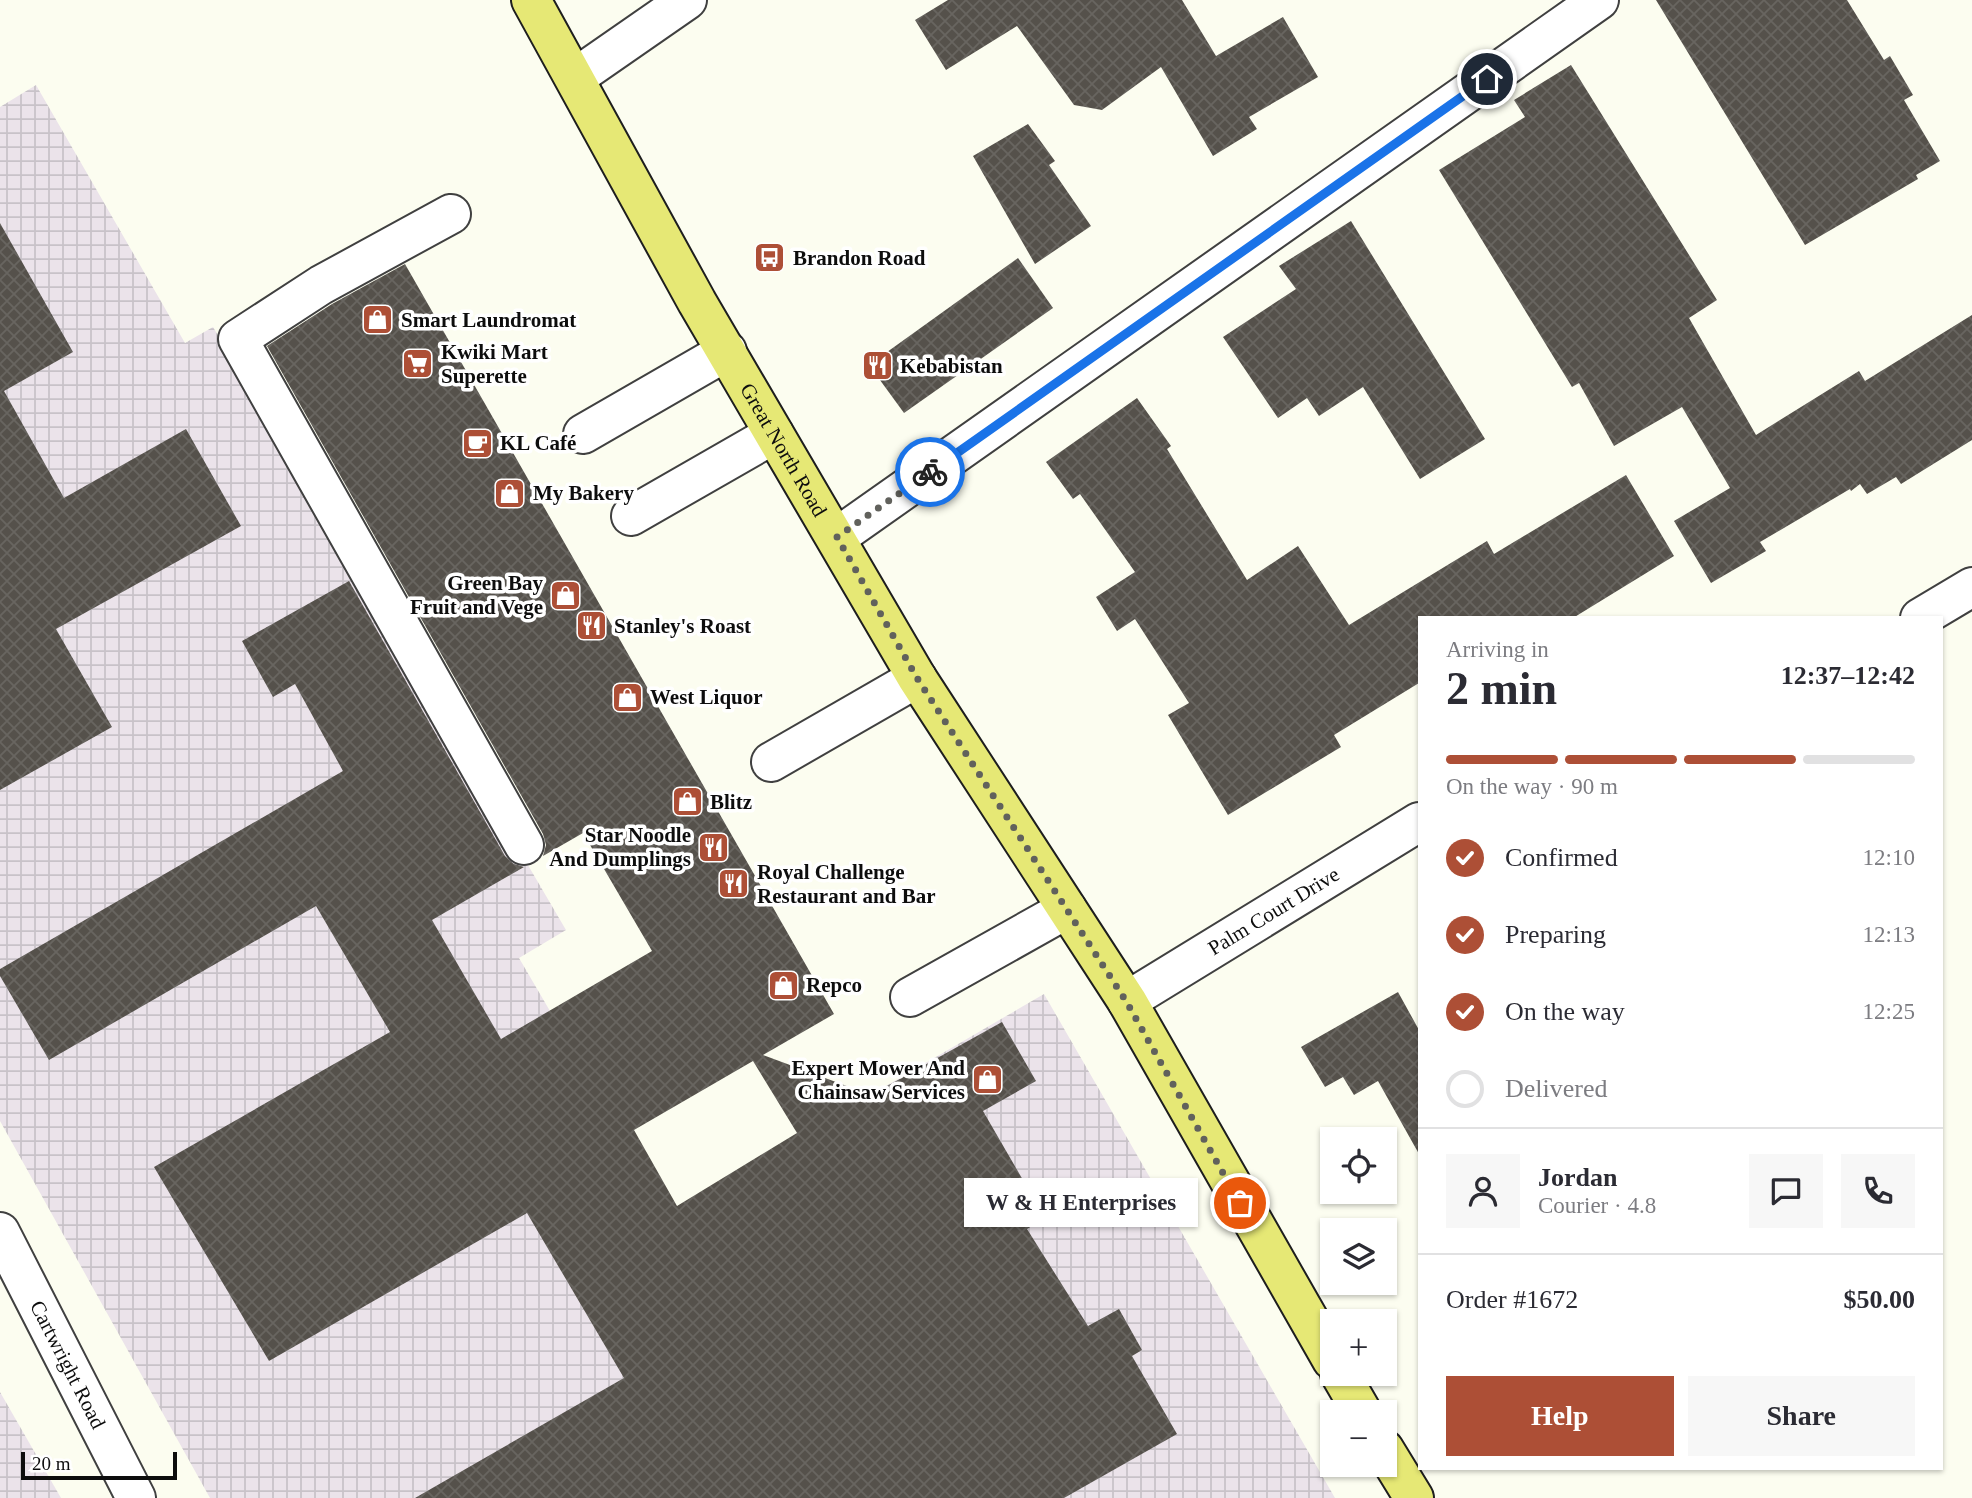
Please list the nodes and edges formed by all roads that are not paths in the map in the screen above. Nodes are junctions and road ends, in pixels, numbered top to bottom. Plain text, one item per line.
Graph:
1 (531, 0) edge
2 (687, 0) edge
3 (1599, 0) edge
4 (576, 77) junction
5 (451, 214) dead end
6 (727, 351) junction
7 (583, 434) dead end
8 (774, 434) junction
9 (631, 516) dead end
10 (837, 537) junction
11 (1972, 587) edge
12 (1923, 616) edge
13 (917, 678) junction
14 (771, 762) dead end
15 (1418, 823) edge
16 (524, 845) dead end
17 (1068, 909) junction
18 (910, 997) dead end
19 (1126, 1001) junction
20 (0, 1232) edge
21 (1320, 1339) edge
22 (1397, 1470) edge
23 (136, 1498) edge
24 (1414, 1498) edge

1 - 4 main road, Great North Road
2 - 4 street
3 - 10 street
4 - 6 main road, Great North Road
5 - 16 street
6 - 7 street
6 - 8 main road, Great North Road
8 - 9 street
8 - 10 main road, Great North Road
10 - 13 main road, Great North Road
11 - 12 street
13 - 14 street
13 - 17 main road, Great North Road
15 - 19 street, Palm Court Drive
17 - 18 street
17 - 19 main road, Great North Road
19 - 21 main road, Great North Road
20 - 23 street, Cartwright Road
22 - 24 main road

